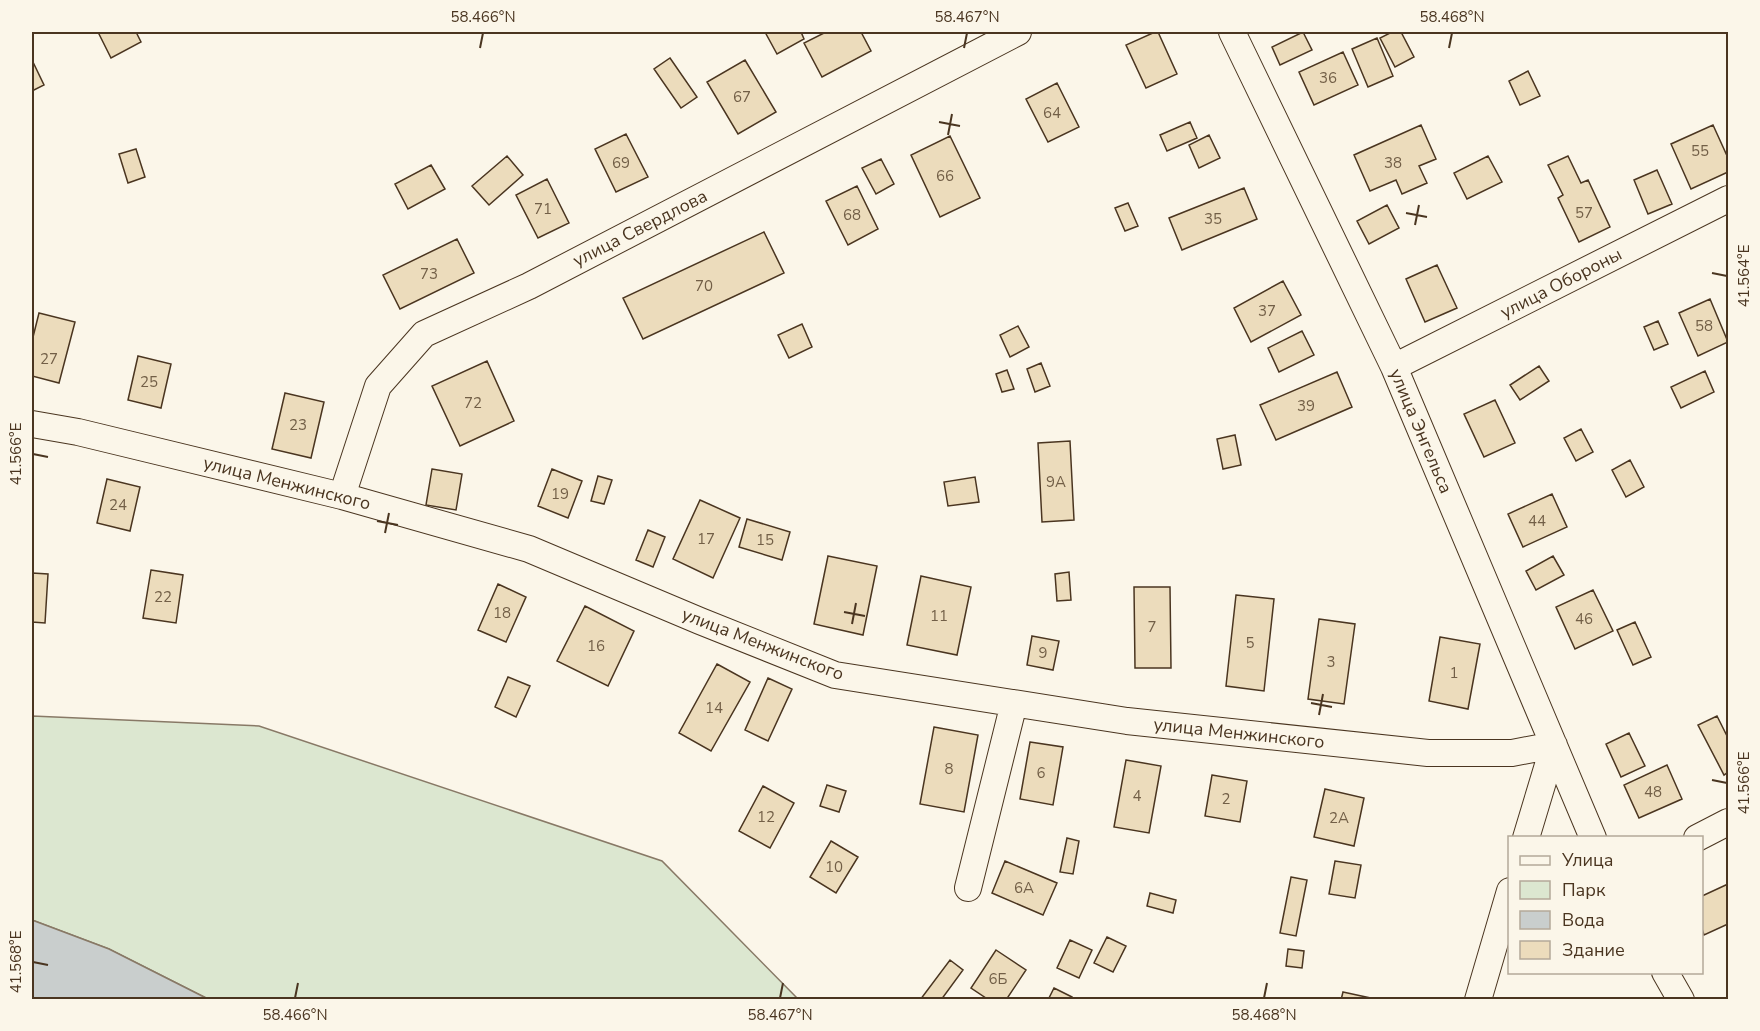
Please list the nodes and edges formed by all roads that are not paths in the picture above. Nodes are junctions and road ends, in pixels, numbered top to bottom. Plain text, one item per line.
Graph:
1 (1018, 32) edge
2 (1232, 32) edge
3 (1728, 199) edge
4 (1394, 367) junction
5 (32, 424) edge
6 (342, 496) junction
7 (1014, 704) junction
8 (1554, 745) junction
9 (1728, 822) edge
10 (1526, 836) edge
11 (1593, 836) edge
12 (1699, 836) edge
13 (968, 888) dead end
14 (1508, 894) edge
15 (1666, 974) edge
16 (1478, 999) edge
17 (1681, 999) edge

1 - 6 street, улица Свердлова
2 - 4 street, улица Энгельса
3 - 4 street, улица Обороны
4 - 8 street, улица Энгельса
5 - 6 street, улица Менжинского
6 - 7 street, улица Менжинского
7 - 8 street, улица Менжинского
7 - 13 street
8 - 10 street
8 - 11 street, улица Энгельса
9 - 12 street
14 - 16 street
15 - 17 street

